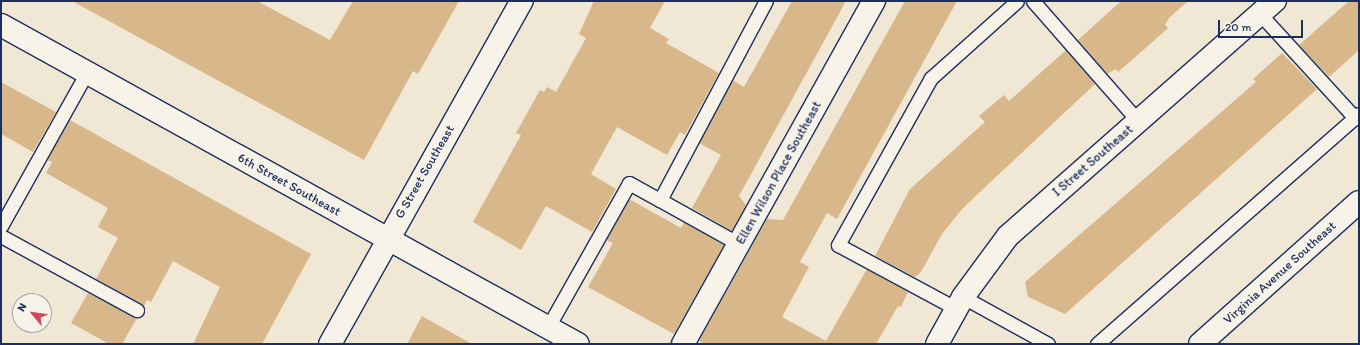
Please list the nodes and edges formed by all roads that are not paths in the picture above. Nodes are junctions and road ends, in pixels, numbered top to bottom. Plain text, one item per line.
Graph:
1 (522, 1) edge
2 (766, 1) edge
3 (874, 1) edge
4 (1017, 1) edge
5 (1033, 1) edge
6 (1267, 8) edge
7 (1, 25) edge
8 (87, 72) junction
9 (1357, 116) edge
10 (1138, 121) junction
11 (660, 200) junction
12 (1359, 202) edge
13 (1, 226) edge
14 (1, 236) edge
15 (387, 239) junction
16 (739, 244) junction
17 (960, 303) junction
18 (137, 310) dead end
19 (548, 327) junction
20 (330, 344) edge
21 (578, 344) edge
22 (683, 344) edge
23 (938, 344) edge
24 (1048, 344) edge
25 (1097, 344) edge
26 (1200, 344) edge

1 - 15 street, G Street Southeast
2 - 11 lane
3 - 16 street, Ellen Wilson Place Southeast
4 - 17 lane
5 - 10 lane
6 - 9 lane
6 - 10 street, I Street Southeast
7 - 8 street, 6th Street Southeast
8 - 13 lane
8 - 15 street, 6th Street Southeast
9 - 25 lane
10 - 17 street, I Street Southeast
11 - 16 lane
11 - 19 lane
12 - 26 street, Virginia Avenue Southeast
14 - 18 lane
15 - 19 street, 6th Street Southeast
15 - 20 street, G Street Southeast
16 - 22 street, Ellen Wilson Place Southeast
17 - 23 street, I Street Southeast
17 - 24 lane
19 - 21 street, 6th Street Southeast

